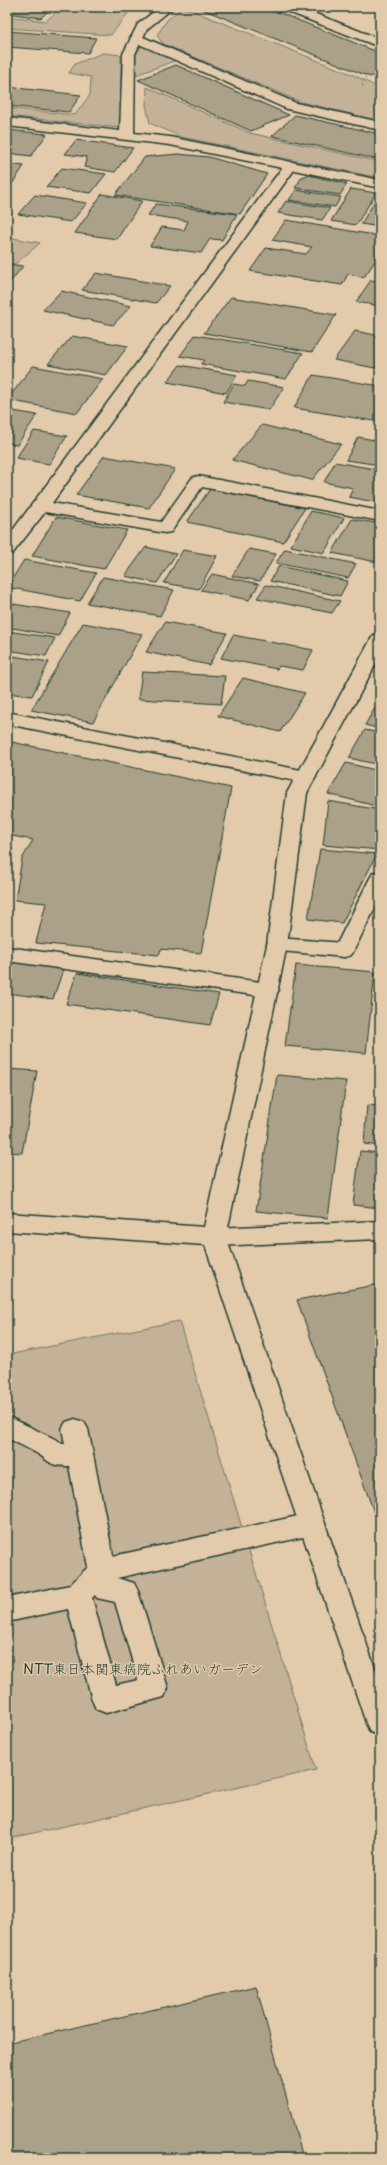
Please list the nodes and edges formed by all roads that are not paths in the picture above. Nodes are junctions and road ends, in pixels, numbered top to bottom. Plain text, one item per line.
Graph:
1 (168, 7) edge
2 (287, 7) edge
3 (136, 38) junction
4 (380, 43) edge
5 (7, 122) edge
6 (380, 126) edge
7 (127, 135) junction
8 (291, 165) junction
9 (380, 184) edge
10 (41, 506) junction
11 (380, 516) edge
12 (7, 549) edge
13 (380, 639) edge
14 (7, 718) edge
15 (306, 776) junction
16 (380, 878) edge
17 (277, 945) junction
18 (7, 954) edge
19 (268, 990) junction
20 (7, 1222) edge
21 (380, 1230) edge
22 (214, 1237) junction
23 (7, 1426) edge
24 (75, 1429) dead end
25 (80, 1455) junction
26 (312, 1524) junction
27 (102, 1570) junction
28 (78, 1595) junction
29 (7, 1610) edge
30 (380, 1723) edge

1 - 3 street
2 - 4 street
3 - 6 street
3 - 7 street
5 - 7 street
7 - 8 street
8 - 9 street
8 - 10 street
10 - 11 street
10 - 12 street
13 - 15 street
14 - 15 street
15 - 17 street
16 - 17 street
17 - 19 street
18 - 19 street
19 - 22 street
20 - 22 street
21 - 22 street
22 - 26 street
23 - 25 street
24 - 25 street
25 - 27 street
26 - 27 street
26 - 30 street
27 - 28 street
27 - 28 street
28 - 29 street

